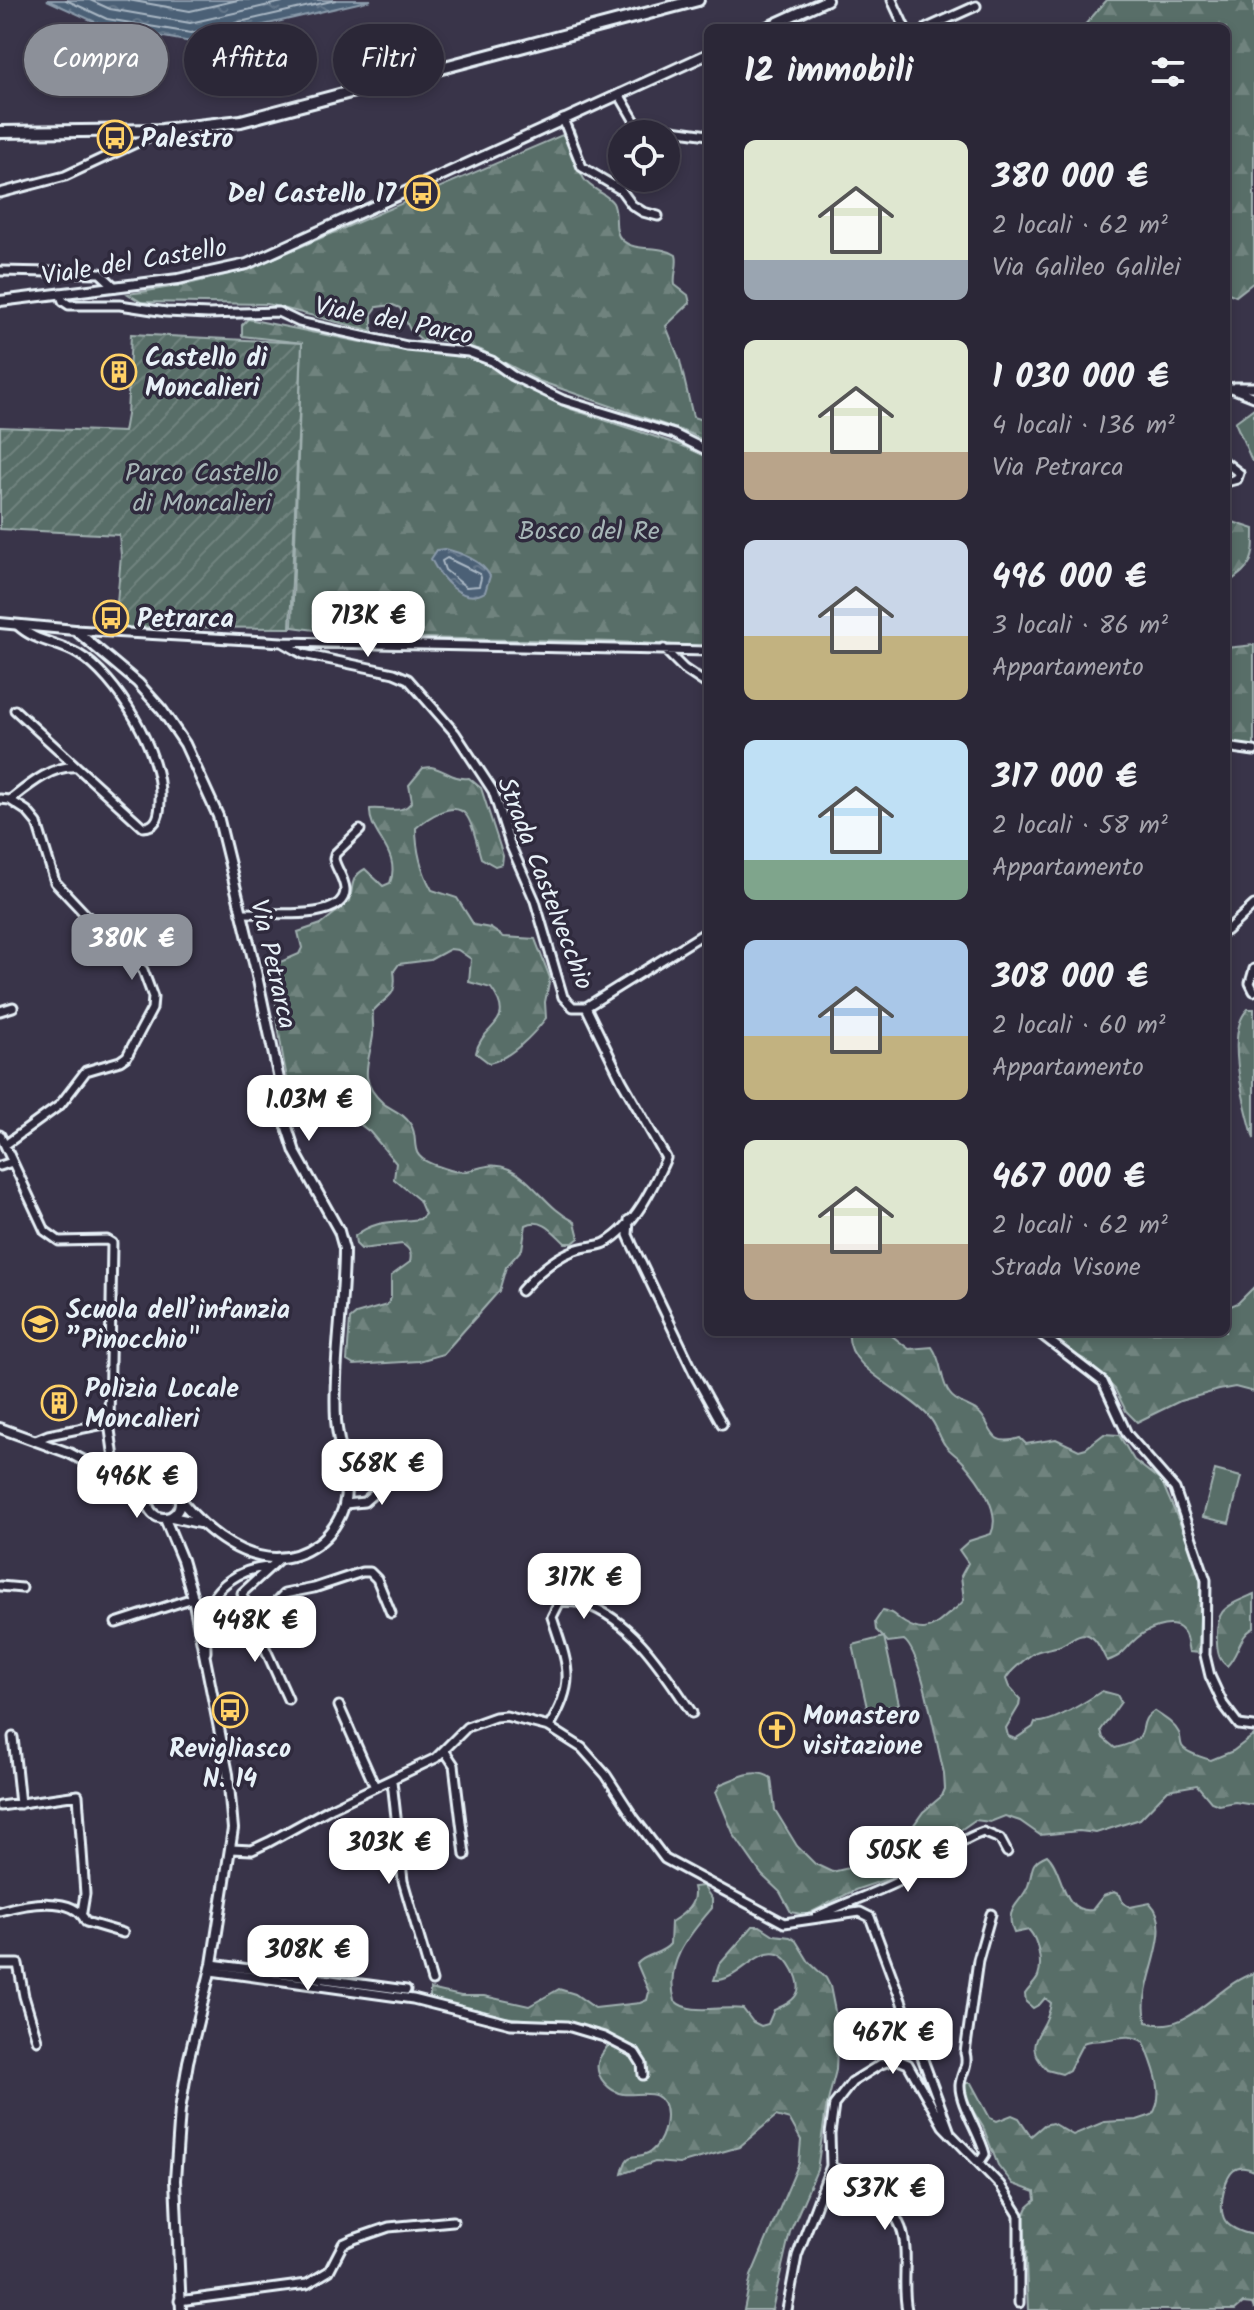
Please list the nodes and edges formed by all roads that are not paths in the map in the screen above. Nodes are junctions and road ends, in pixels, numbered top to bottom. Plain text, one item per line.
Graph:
1 (698, 0) edge
2 (827, 0) edge
3 (892, 0) edge
4 (976, 6) dead end
5 (788, 18) junction
6 (774, 24) edge
7 (791, 24) edge
8 (903, 24) edge
9 (936, 24) edge
10 (704, 56) edge
11 (619, 94) junction
12 (563, 119) junction
13 (162, 130) junction
14 (0, 132) edge
15 (704, 134) edge
16 (0, 193) edge
17 (658, 216) dead end
18 (0, 271) edge
19 (115, 287) junction
20 (60, 293) junction
21 (0, 301) edge
22 (1230, 386) edge
23 (1230, 387) edge
24 (1254, 387) edge
25 (1254, 397) edge
26 (704, 449) edge
27 (1230, 466) edge
28 (1230, 481) edge
29 (0, 623) edge
30 (17, 625) junction
31 (75, 630) junction
32 (282, 642) junction
33 (664, 649) junction
34 (704, 651) edge
35 (704, 682) edge
36 (15, 710) dead end
37 (1230, 748) edge
38 (1254, 751) edge
39 (77, 767) junction
40 (0, 799) edge
41 (10, 800) junction
42 (360, 830) dead end
43 (1254, 905) edge
44 (241, 913) junction
45 (1230, 927) edge
46 (704, 933) edge
47 (1254, 969) edge
48 (1254, 991) edge
49 (13, 1007) dead end
50 (586, 1007) junction
51 (0, 1011) edge
52 (0, 1135) edge
53 (5, 1145) junction
54 (12, 1162) junction
55 (0, 1166) edge
56 (629, 1220) junction
57 (521, 1291) dead end
58 (1043, 1336) edge
59 (109, 1423) junction
60 (722, 1424) dead end
61 (0, 1428) edge
62 (36, 1440) junction
63 (402, 1469) dead end
64 (117, 1479) junction
65 (150, 1495) junction
66 (181, 1501) junction
67 (345, 1504) junction
68 (169, 1518) junction
69 (200, 1523) junction
70 (278, 1560) junction
71 (270, 1567) junction
72 (0, 1586) edge
73 (22, 1588) dead end
74 (193, 1598) junction
75 (391, 1613) dead end
76 (257, 1622) junction
77 (116, 1623) dead end
78 (206, 1666) junction
79 (288, 1699) dead end
80 (339, 1706) dead end
81 (692, 1713) dead end
82 (549, 1727) junction
83 (1254, 1727) edge
84 (13, 1737) dead end
85 (444, 1750) junction
86 (392, 1781) junction
87 (375, 1787) junction
88 (20, 1804) junction
89 (0, 1806) edge
90 (231, 1849) junction
91 (1007, 1852) dead end
92 (465, 1855) dead end
93 (0, 1911) edge
94 (82, 1912) junction
95 (991, 1914) dead end
96 (807, 1921) junction
97 (123, 1933) dead end
98 (0, 1964) edge
99 (212, 1967) junction
100 (432, 1981) dead end
101 (406, 1990) dead end
102 (37, 2040) dead end
103 (643, 2075) dead end
104 (951, 2135) junction
105 (979, 2163) junction
106 (831, 2166) junction
107 (453, 2221) dead end
108 (1019, 2303) dead end
109 (180, 2306) edge
110 (787, 2310) edge
111 (907, 2310) edge

1 - 13 main road
2 - 5 street
3 - 8 street
4 - 9 street
5 - 6 street
5 - 7 street
10 - 11 street, Viale del Castello
11 - 12 street, Viale del Castello
11 - 15 street
12 - 17 street
12 - 19 street, Viale del Castello
13 - 14 main road
13 - 16 street
18 - 19 street
19 - 20 street, Viale del Castello
20 - 21 street, Viale del Castello
20 - 26 street, Viale del Parco
22 - 24 street
23 - 25 street
27 - 28 street
29 - 30 street
30 - 31 street
30 - 39 street
31 - 32 street
31 - 44 street, Via Petrarca
32 - 33 street
32 - 50 street, Strada Castelvecchio
33 - 34 street
33 - 35 street
36 - 39 street
37 - 38 street
39 - 41 street
40 - 41 street
41 - 53 street
42 - 44 street
43 - 45 street
44 - 67 street, Via Petrarca
46 - 50 street, Strada Castelvecchio
47 - 48 street
49 - 51 street
50 - 56 street
52 - 53 street
53 - 54 street
54 - 55 street
54 - 59 street
56 - 57 street
56 - 60 street
58 - 83 street
59 - 62 street
59 - 64 street
61 - 62 street
62 - 64 street
63 - 67 street
64 - 65 street
65 - 66 street
65 - 68 street
66 - 68 street
66 - 69 street
67 - 70 street
68 - 69 street
68 - 74 street
69 - 70 street
70 - 71 street
71 - 76 street
71 - 78 street
72 - 73 street
74 - 77 street
74 - 78 street
75 - 76 street
76 - 79 street
78 - 90 street
80 - 87 street
81 - 82 street
82 - 85 street
82 - 96 street
84 - 88 street
85 - 86 street
85 - 92 street
86 - 87 street
86 - 100 street
87 - 90 street
88 - 89 street
88 - 94 street
90 - 99 street
91 - 96 street
93 - 94 street
94 - 97 street
95 - 105 street
96 - 104 street
98 - 102 street
99 - 101 street
99 - 103 street
99 - 109 street
104 - 105 street
104 - 106 street
105 - 108 street
106 - 110 street
106 - 111 street
107 - 109 street

